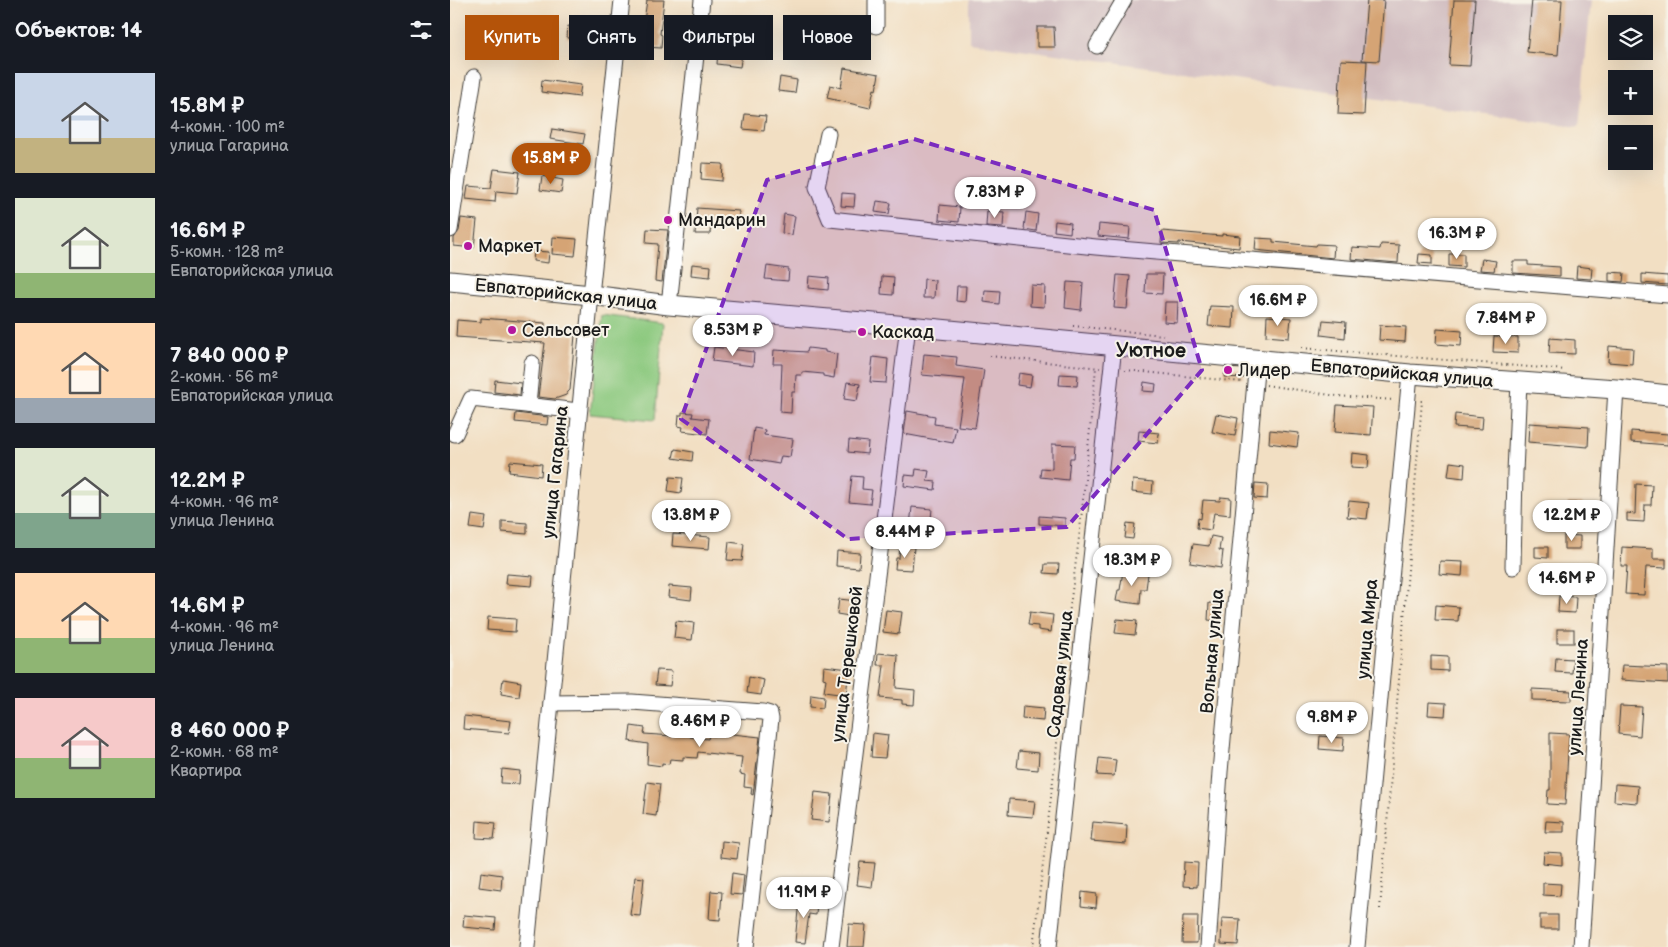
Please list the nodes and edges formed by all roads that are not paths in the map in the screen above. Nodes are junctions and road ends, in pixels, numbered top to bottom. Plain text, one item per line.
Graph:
1 (622, 0) edge
2 (702, 0) edge
3 (876, 0) edge
4 (1124, 0) edge
5 (876, 26) dead end
6 (1097, 46) dead end
7 (474, 77) dead end
8 (828, 134) dead end
9 (450, 230) edge
10 (450, 281) edge
11 (591, 295) junction
12 (1668, 295) edge
13 (669, 305) junction
14 (908, 326) junction
15 (1114, 346) junction
16 (1257, 360) junction
17 (532, 363) dead end
18 (1410, 374) junction
19 (1519, 382) junction
20 (1616, 389) junction
21 (1668, 394) edge
22 (528, 405) junction
23 (579, 411) junction
24 (455, 434) dead end
25 (1513, 567) dead end
26 (551, 703) junction
27 (527, 947) edge
28 (746, 947) edge
29 (831, 947) edge
30 (1049, 947) edge
31 (1208, 947) edge
32 (1357, 947) edge
33 (1581, 947) edge

1 - 11 street, улица Гагарина
2 - 13 street
3 - 5 street
4 - 6 street
7 - 9 street
8 - 12 street
10 - 11 main road, Евпаторийская улица
11 - 13 main road, Евпаторийская улица
11 - 23 street, улица Гагарина
13 - 14 main road, Евпаторийская улица
14 - 15 main road, Евпаторийская улица
14 - 29 street, улица Терешковой
15 - 16 main road, Евпаторийская улица
15 - 30 street, Садовая улица
16 - 18 main road, Евпаторийская улица
16 - 31 street, Вольная улица
17 - 22 street
18 - 19 main road, Евпаторийская улица
18 - 32 street, улица Мира
19 - 20 main road, Евпаторийская улица
19 - 25 street
20 - 21 main road, Евпаторийская улица
20 - 33 street, улица Ленина
22 - 23 street
22 - 24 street
23 - 26 street, улица Гагарина
26 - 27 street, улица Гагарина
26 - 28 street

